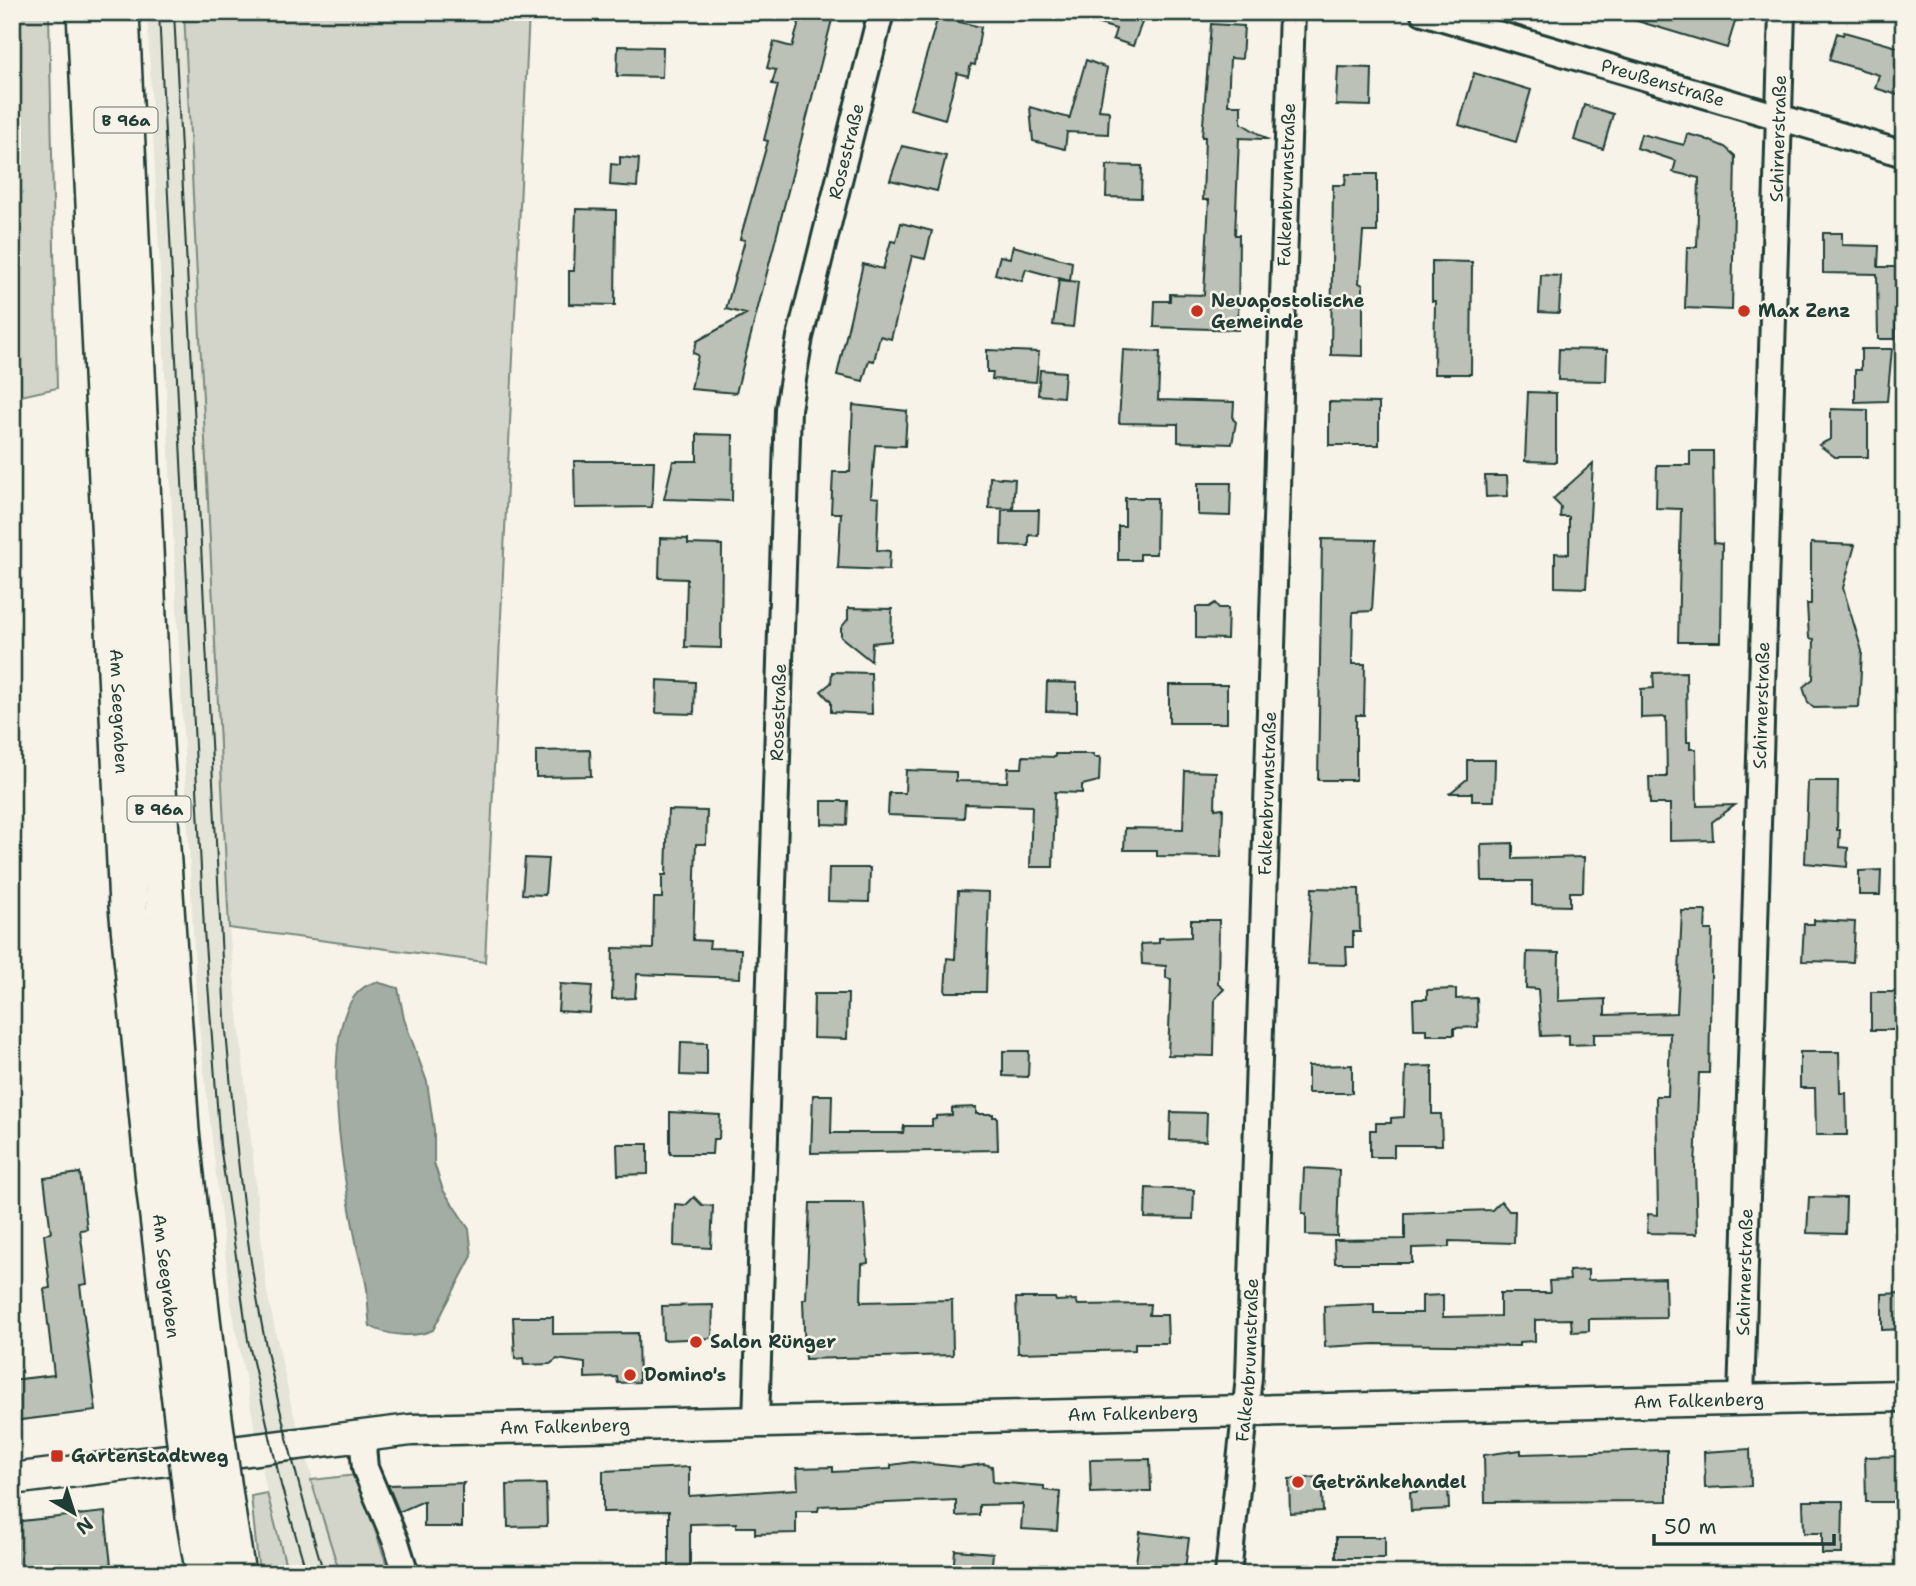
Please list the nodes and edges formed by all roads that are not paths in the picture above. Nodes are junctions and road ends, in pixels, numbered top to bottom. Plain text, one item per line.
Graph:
1 (86, 12) edge
2 (120, 12) edge
3 (881, 12) edge
4 (1292, 12) edge
5 (1423, 12) edge
6 (1782, 12) edge
7 (1778, 118) junction
8 (1904, 154) edge
9 (194, 1390) junction
10 (1904, 1396) edge
11 (1741, 1400) junction
12 (1247, 1412) junction
13 (756, 1422) junction
14 (362, 1435) junction
15 (12, 1479) edge
16 (210, 1514) junction
17 (205, 1574) edge
18 (236, 1574) edge
19 (406, 1574) edge
20 (1228, 1574) edge

1 - 9 main road, Am Seegraben / B 96a
2 - 9 main road, Am Seegraben / B 96a
3 - 13 street, Rosestraße
4 - 12 street, Falkenbrunnstraße
5 - 7 street, Preußenstraße
6 - 7 street, Schirnerstraße
7 - 8 street, Preußenstraße
7 - 11 street, Schirnerstraße
9 - 16 main road, Am Seegraben / B 96a, bridge
10 - 11 street, Am Falkenberg
11 - 12 street, Am Falkenberg
12 - 13 street, Am Falkenberg
12 - 20 street, Falkenbrunnstraße
13 - 14 street, Am Falkenberg
14 - 15 street, Am Falkenberg
14 - 19 street
16 - 17 main road, Am Seegraben / B 96a
16 - 18 main road, Am Seegraben / B 96a

